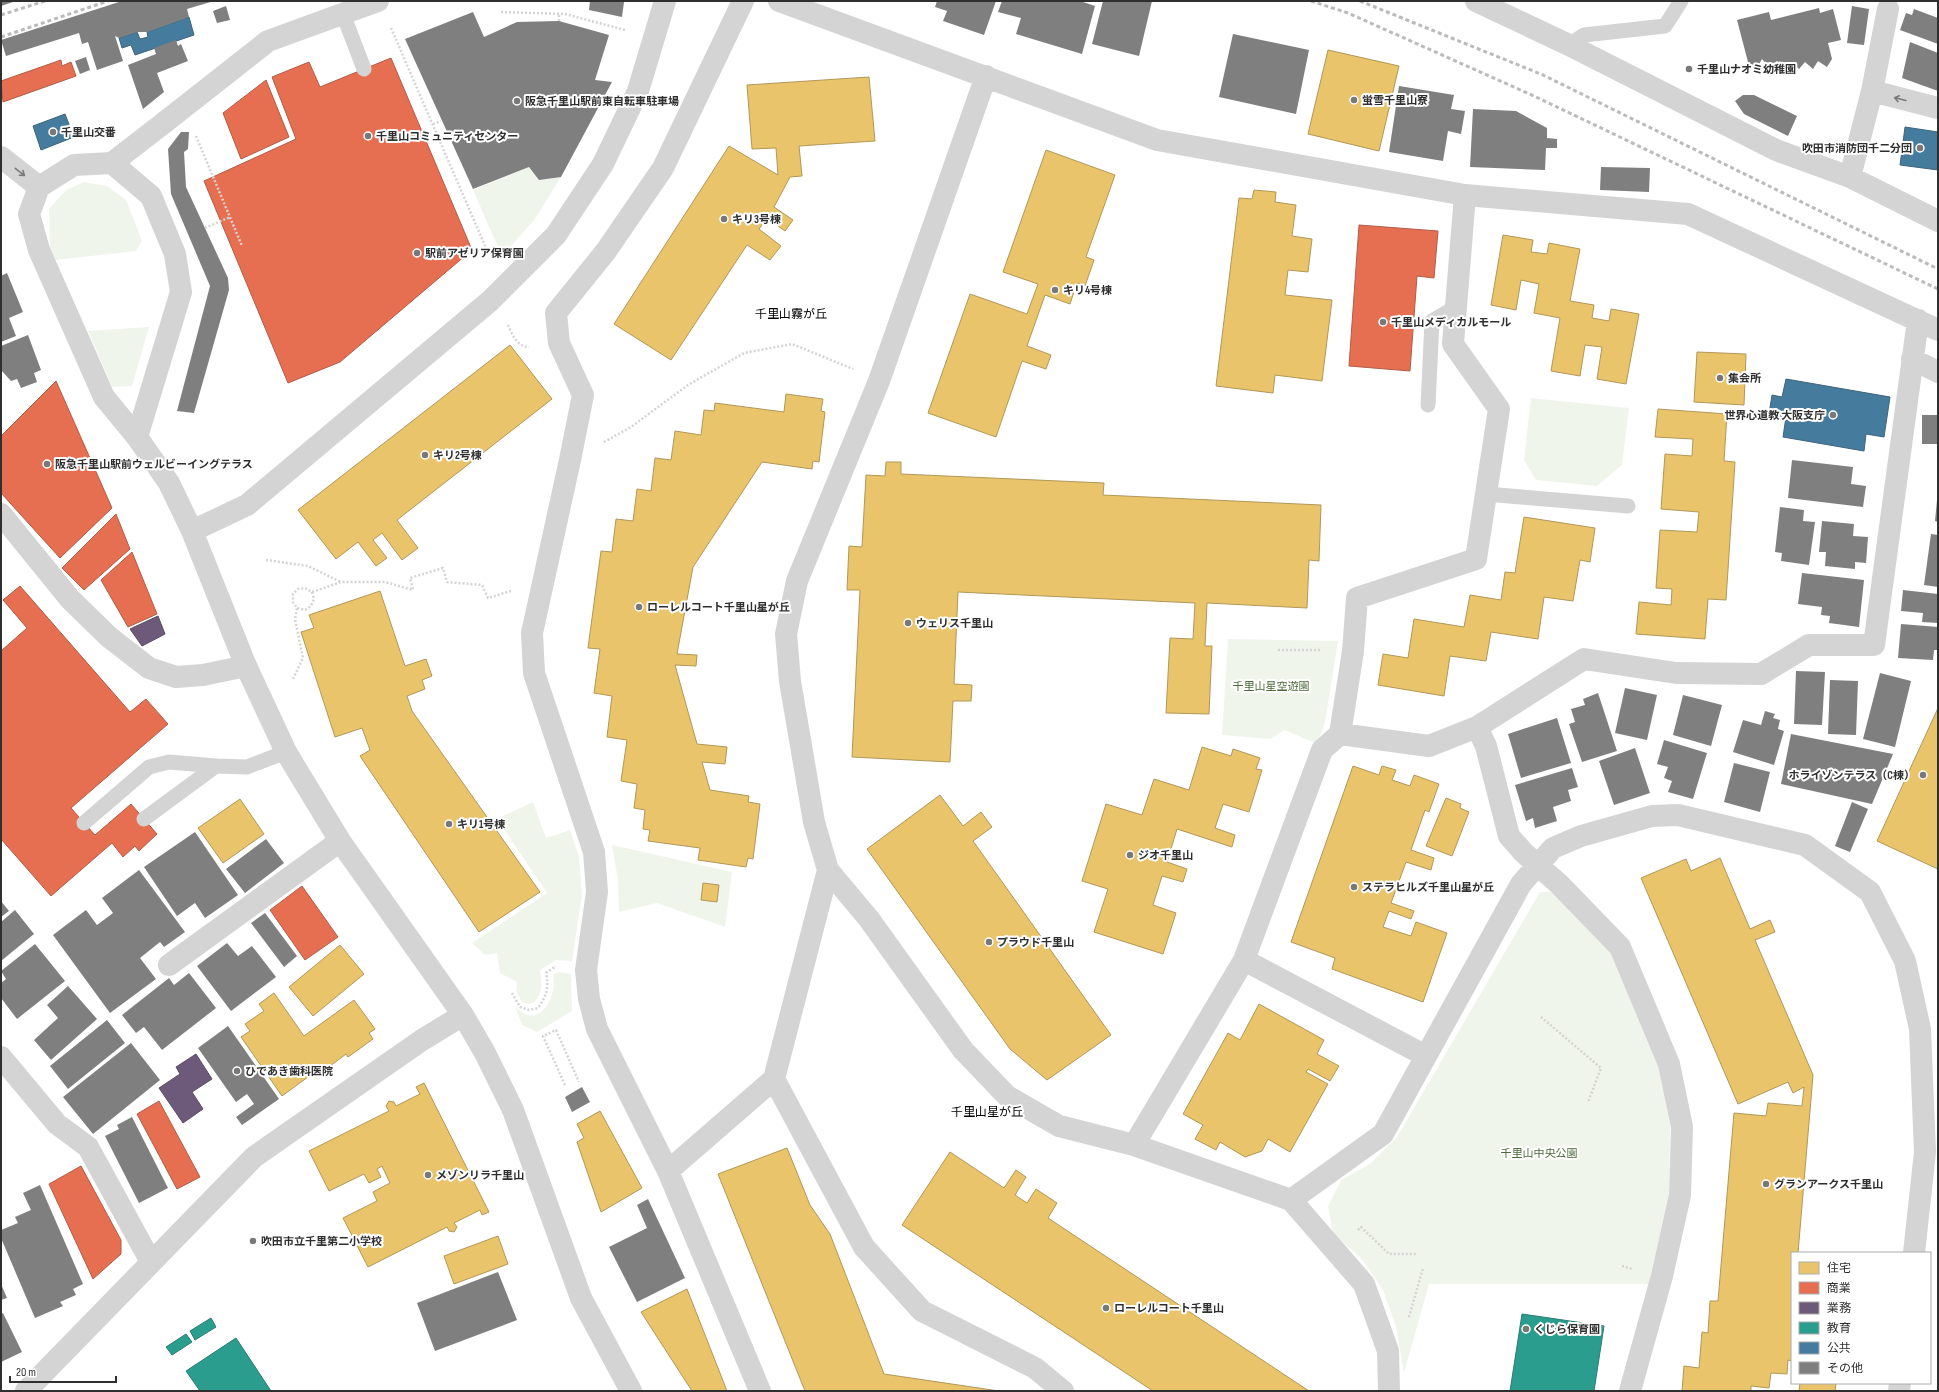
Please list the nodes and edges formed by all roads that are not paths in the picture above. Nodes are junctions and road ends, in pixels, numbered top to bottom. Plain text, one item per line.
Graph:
1 (378, 1) edge
2 (743, 1) edge
3 (779, 1) edge
4 (1476, 1) edge
5 (1681, 1) edge
6 (664, 4) edge
7 (1888, 9) dead end
8 (343, 14) junction
9 (1569, 45) junction
10 (364, 69) dead end
11 (986, 76) junction
12 (1872, 91) junction
13 (1938, 108) edge
14 (1, 157) edge
15 (112, 163) junction
16 (1850, 177) junction
17 (39, 187) junction
18 (1465, 195) junction
19 (1938, 221) edge
20 (1456, 307) junction
21 (1918, 320) junction
22 (1938, 330) edge
23 (1912, 359) junction
24 (1938, 372) edge
25 (1428, 405) dead end
26 (137, 437) junction
27 (1486, 494) junction
28 (1628, 506) dead end
29 (1, 514) edge
30 (192, 531) junction
31 (246, 666) junction
32 (1477, 727) junction
33 (1340, 734) junction
34 (286, 752) junction
35 (216, 766) junction
36 (144, 819) dead end
37 (84, 823) dead end
38 (340, 842) junction
39 (1536, 865) junction
40 (828, 870) junction
41 (1244, 960) junction
42 (169, 965) dead end
43 (463, 1015) junction
44 (1426, 1056) junction
45 (1, 1057) edge
46 (774, 1079) junction
47 (1134, 1145) junction
48 (668, 1171) junction
49 (1291, 1200) junction
50 (1914, 1252) edge
51 (151, 1262) junction
52 (26, 1391) edge
53 (631, 1391) edge
54 (760, 1391) edge
55 (1063, 1391) edge
56 (1389, 1391) edge
57 (1630, 1391) edge

1 - 8 street
2 - 48 street
3 - 11 street
4 - 9 street
5 - 9 lane
6 - 30 street
7 - 12 street
8 - 10 lane
8 - 15 street
9 - 16 street
11 - 18 street
11 - 40 street
13 -> 12 street
12 - 16 street
14 -> 17 street
15 - 17 street
15 - 26 street
16 - 19 street
17 - 26 street
18 - 20 street
18 - 21 street
20 - 25 lane
20 - 27 street
21 - 22 street
21 - 23 street
23 - 24 street
23 - 32 street
26 - 30 street
27 - 28 lane
27 - 33 street
29 - 31 street
30 - 31 street
31 - 34 street
32 - 33 street
32 - 39 street
33 - 41 street
34 - 35 lane
34 - 38 street
35 - 36 lane
35 - 37 lane
38 - 42 street
38 - 43 street
39 - 44 street
39 - 50 street
39 - 57 street
40 - 46 street
40 - 47 street
41 - 44 street
41 - 47 street
43 - 51 street
43 - 53 street
44 - 49 street
45 - 51 street
46 - 48 street
46 - 55 street
47 - 49 street
48 - 54 street
49 - 56 street
51 - 52 street

